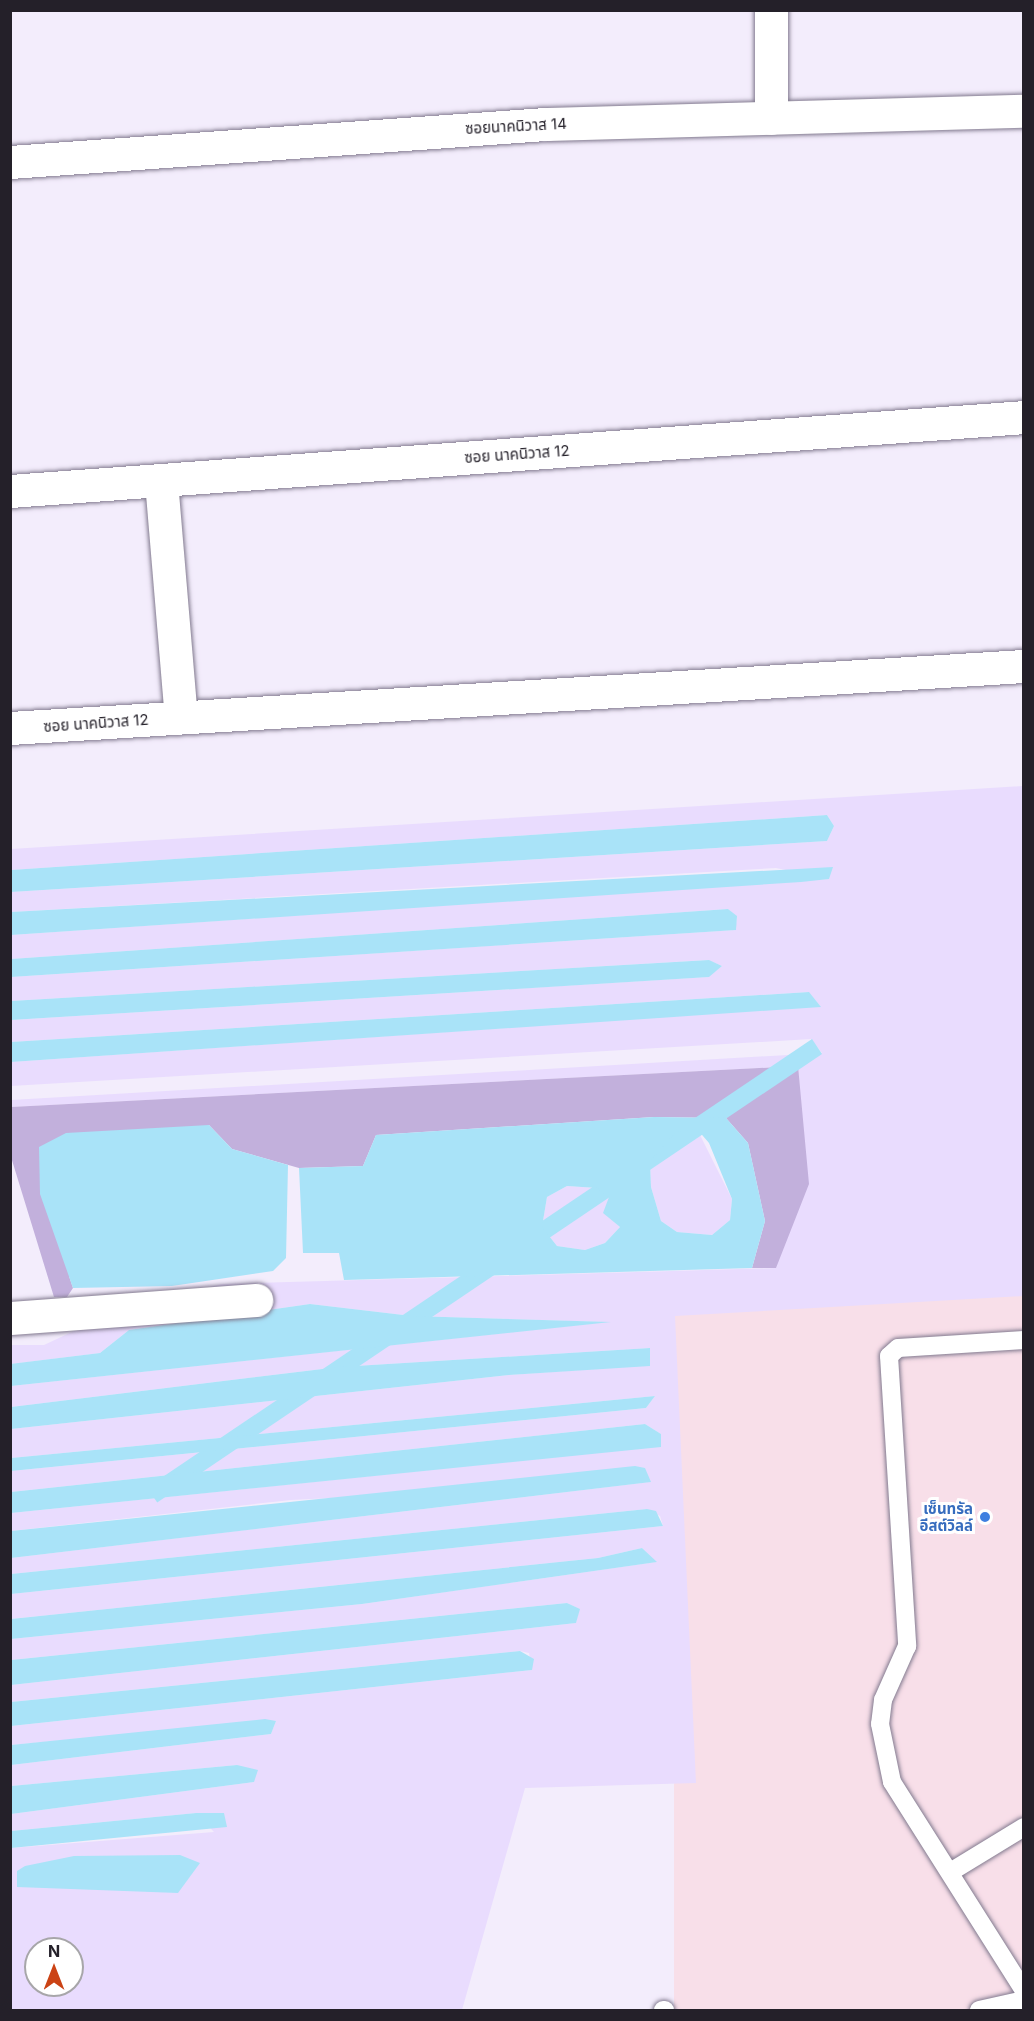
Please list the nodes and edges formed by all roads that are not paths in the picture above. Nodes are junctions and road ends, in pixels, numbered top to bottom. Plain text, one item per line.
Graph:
1 (771, 10) edge
2 (1023, 111) edge
3 (771, 118) junction
4 (10, 162) edge
5 (1023, 417) edge
6 (161, 481) junction
7 (10, 490) edge
8 (1023, 666) edge
9 (182, 717) junction
10 (10, 728) edge
11 (256, 1300) dead end
12 (10, 1318) edge
13 (1023, 1340) edge
14 (1023, 1827) edge
15 (952, 1871) junction
16 (1023, 1991) edge
17 (1023, 2000) edge
18 (979, 2010) edge

1 - 3 street
2 - 3 street, ซอยนาคนิวาส 14
3 - 4 street, ซอยนาคนิวาส 14
5 - 6 street, ซอย นาคนิวาส 12
6 - 7 street, ซอย นาคนิวาส 12
6 - 9 street
8 - 9 street, ซอย นาคนิวาส 12
9 - 10 street, ซอย นาคนิวาส 12
11 - 12 street
13 - 15 lane
14 - 15 lane
15 - 16 lane
17 - 18 lane

